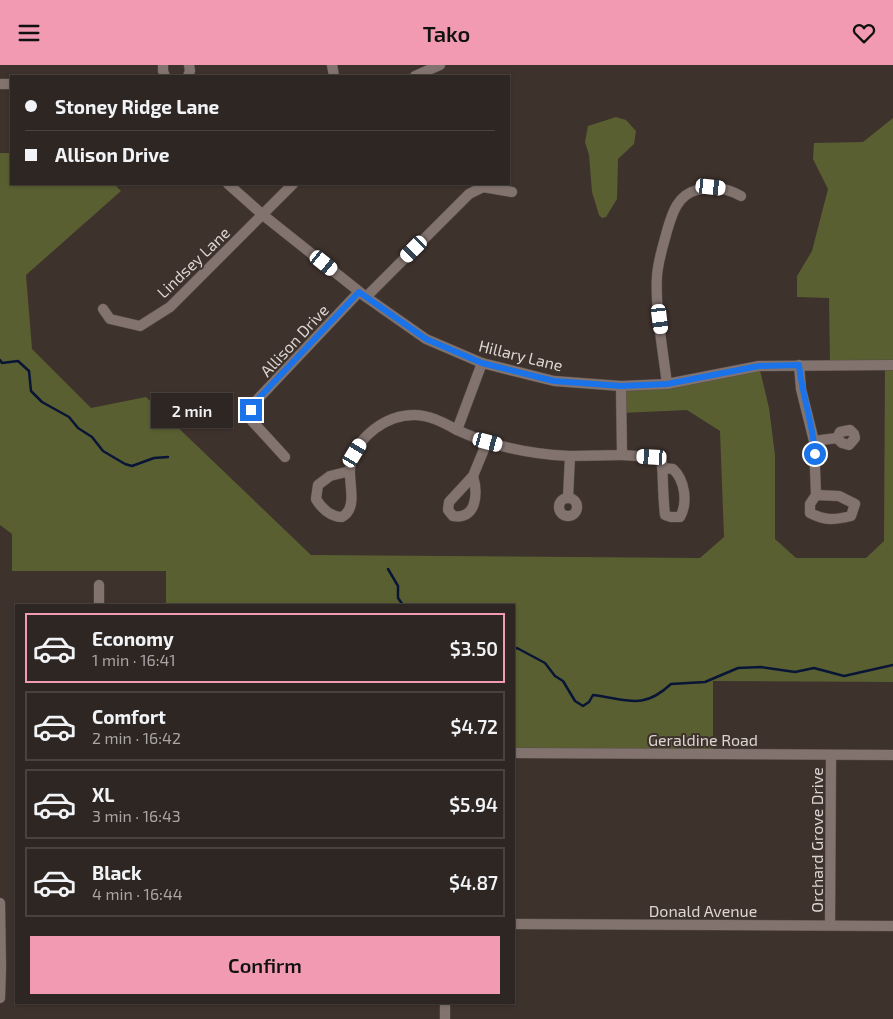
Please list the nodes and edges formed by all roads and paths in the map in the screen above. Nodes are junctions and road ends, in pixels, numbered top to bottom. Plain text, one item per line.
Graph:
1 (440, 65) edge
2 (417, 75) edge
3 (229, 185) edge
4 (291, 185) edge
5 (512, 192) dead end
6 (741, 196) dead end
7 (263, 215) junction
8 (362, 295) junction
9 (103, 309) dead end
10 (482, 363) junction
11 (799, 365) junction
12 (893, 365) edge
13 (667, 384) junction
14 (621, 386) junction
15 (457, 430) junction
16 (837, 438) dead end
17 (814, 441) junction
18 (488, 442) junction
19 (622, 455) junction
20 (570, 456) junction
21 (285, 457) dead end
22 (662, 468) junction
23 (350, 471) junction
24 (473, 476) dead end
25 (816, 495) dead end
26 (568, 498) dead end
27 (99, 585) dead end
28 (99, 604) edge
29 (515, 753) edge
30 (831, 755) junction
31 (893, 755) edge
32 (0, 903) edge
33 (515, 924) edge
34 (830, 925) junction
35 (893, 925) edge
36 (0, 998) edge
37 (445, 1004) edge
38 (445, 1019) edge

1 - 2 street
3 - 7 street, Hillary Lane
4 - 7 street, Lindsey Lane
5 - 8 street, Allison Drive
6 - 13 street
7 - 8 street, Hillary Lane
7 - 9 street, Lindsey Lane
8 - 10 street, Hillary Lane
8 - 21 street, Allison Drive
10 - 14 street, Hillary Lane
10 - 15 street
11 - 12 street, Hillary Lane
11 - 13 street, Hillary Lane
11 - 17 street
13 - 14 street, Hillary Lane
14 - 19 street
15 - 18 street
15 - 23 street
16 - 17 street
17 - 25 street
18 - 20 street
18 - 24 street
19 - 20 street
19 - 22 street
20 - 26 street
22 - 22 street
23 - 23 street
27 - 28 street
29 - 30 street, Geraldine Road
30 - 31 street, Geraldine Road
30 - 34 street, Orchard Grove Drive
32 - 36 street
33 - 34 street, Donald Avenue
34 - 35 street, Donald Avenue
37 - 38 street

